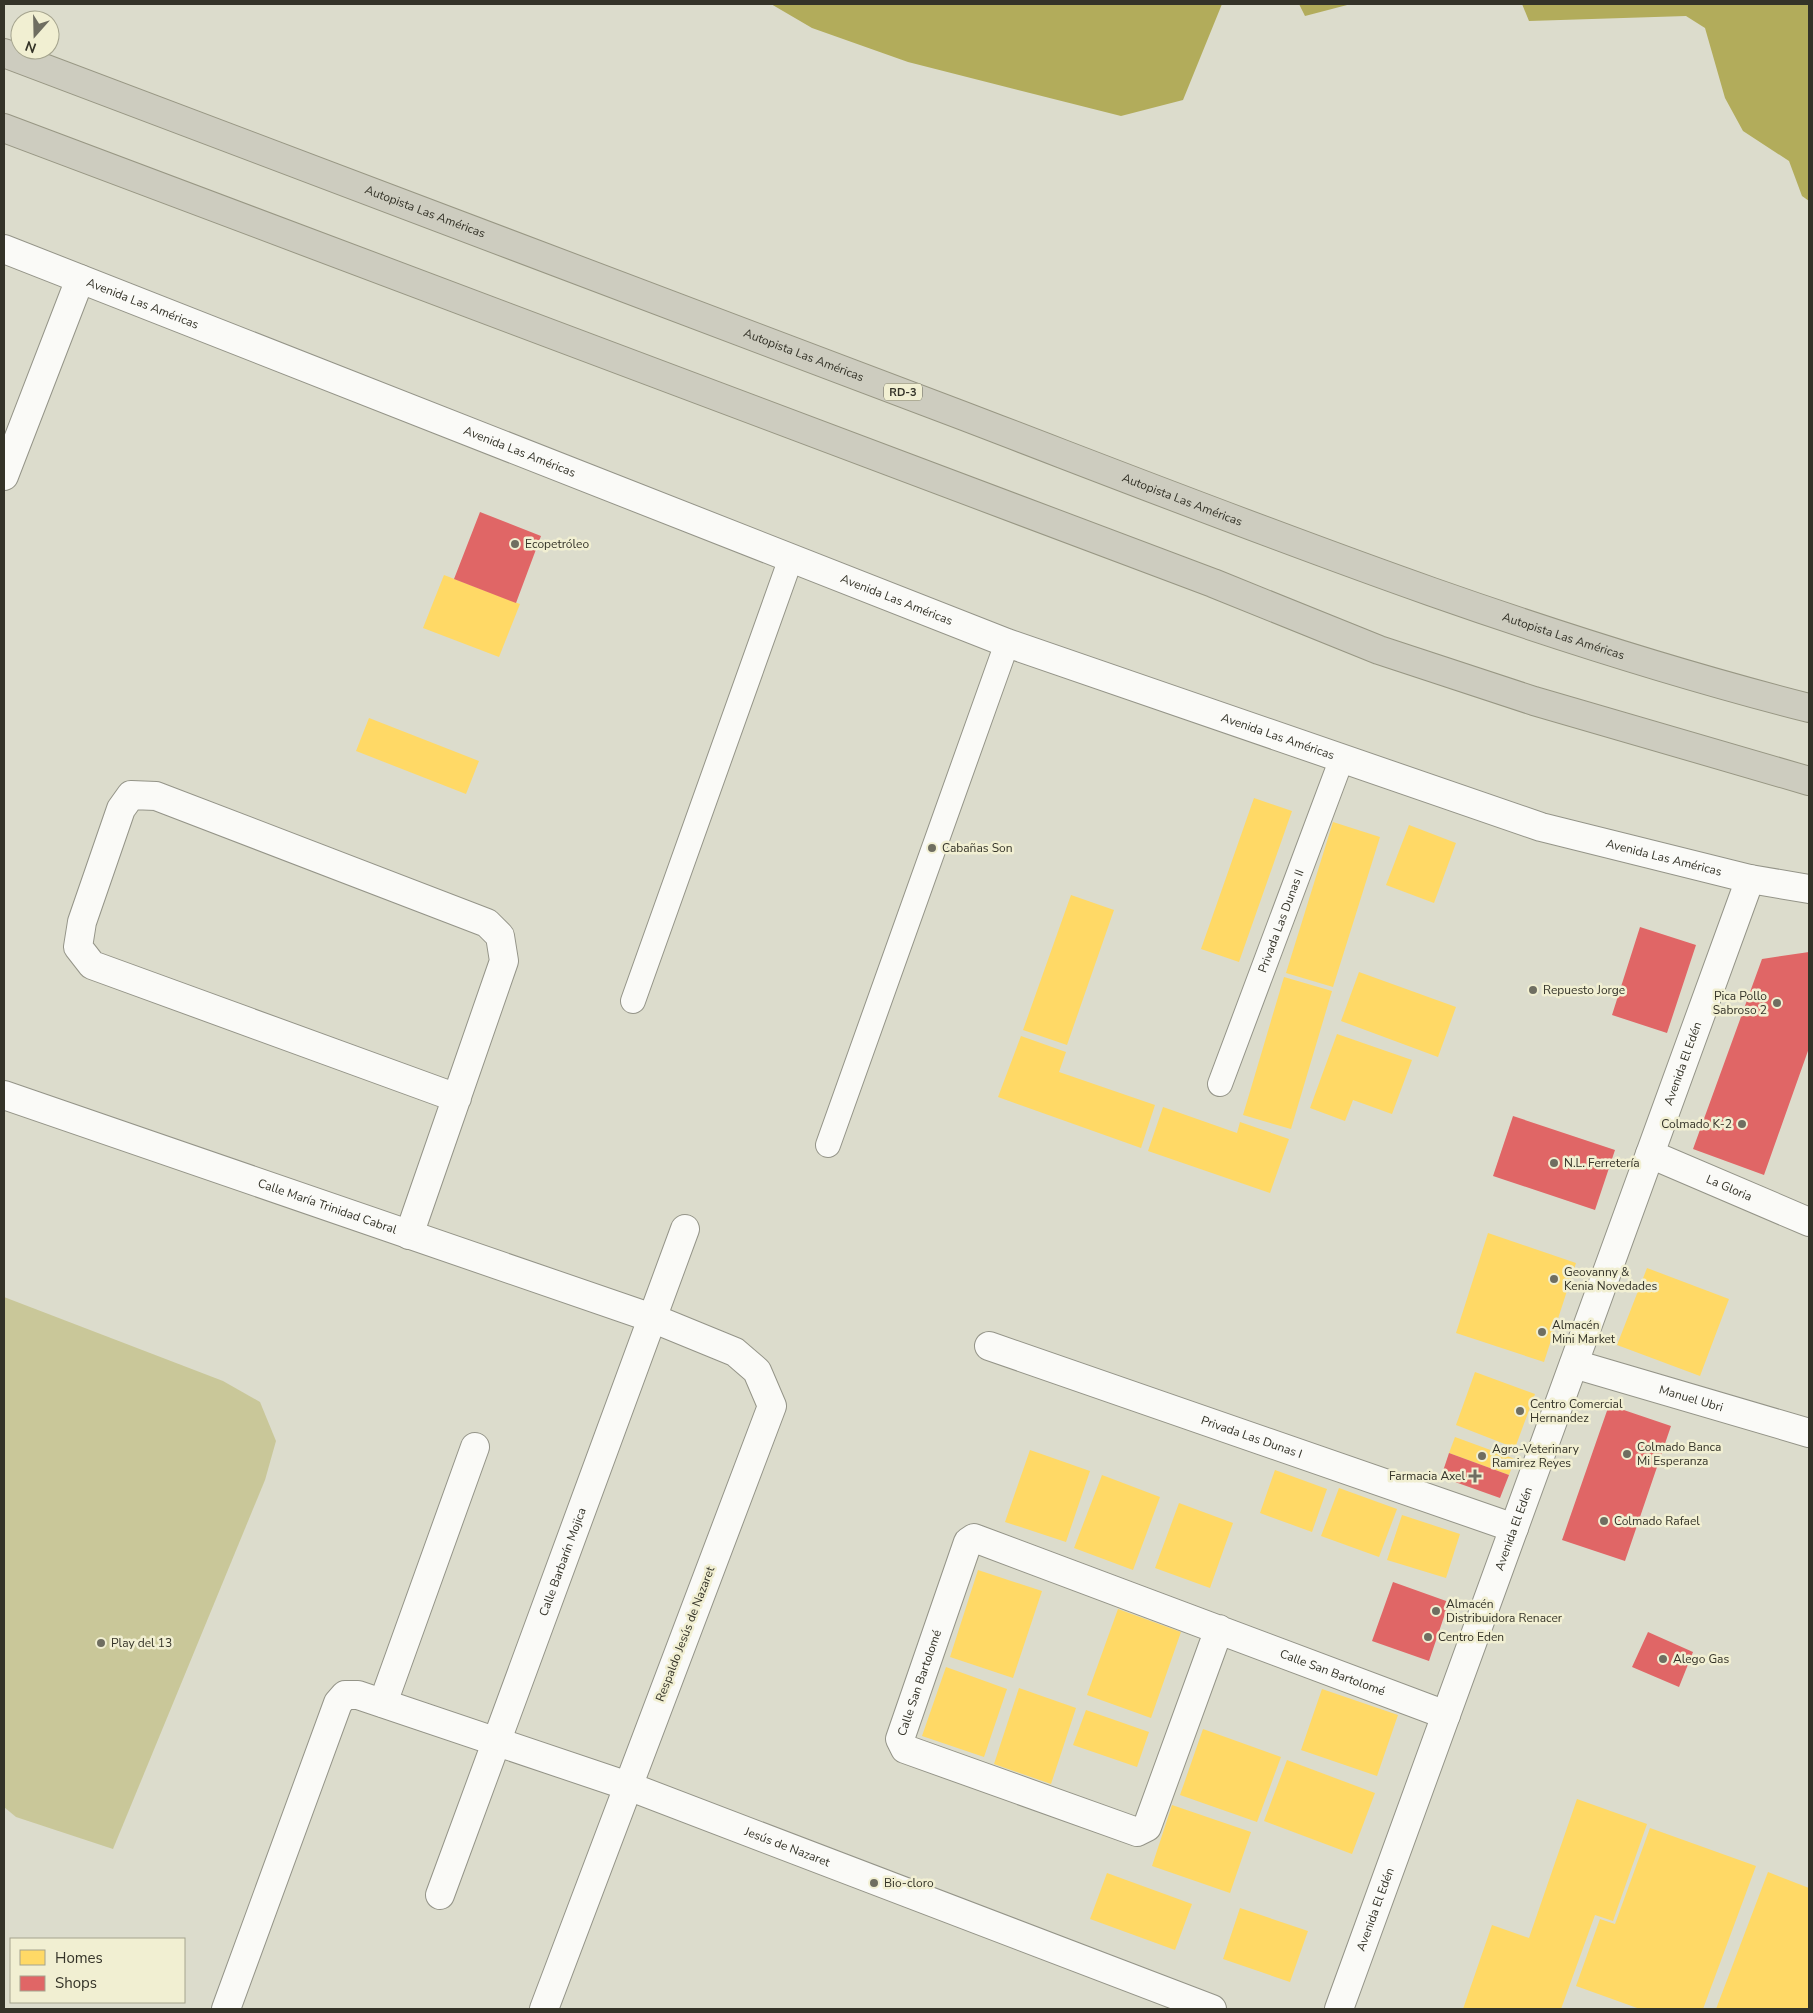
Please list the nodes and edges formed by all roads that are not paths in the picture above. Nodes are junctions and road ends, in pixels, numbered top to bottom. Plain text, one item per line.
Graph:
1 (4, 53) edge
2 (4, 128) edge
3 (4, 249) edge
4 (80, 279) junction
5 (4, 476) edge
6 (790, 558) junction
7 (1007, 642) junction
8 (1809, 708) edge
9 (1342, 758) junction
10 (1809, 781) edge
11 (1750, 879) junction
12 (1809, 889) edge
13 (633, 1001) dead end
14 (1220, 1084) dead end
15 (4, 1095) edge
16 (457, 1098) junction
17 (828, 1145) dead end
18 (1650, 1154) junction
19 (1809, 1222) edge
20 (685, 1229) dead end
21 (409, 1235) junction
22 (652, 1318) junction
23 (989, 1346) dead end
24 (1574, 1364) junction
25 (1809, 1433) edge
26 (475, 1447) dead end
27 (1514, 1528) junction
28 (1219, 1629) junction
29 (371, 1699) junction
30 (1446, 1715) junction
31 (497, 1741) junction
32 (628, 1786) junction
33 (440, 1895) dead end
34 (226, 2009) edge
35 (544, 2009) edge
36 (1212, 2009) edge
37 (1339, 2009) edge

1 - 8 highway, Autopista Las Américas / RD-3
2 - 10 highway
3 - 4 street, Avenida Las Américas
4 - 5 street
4 - 6 street, Avenida Las Américas
6 - 7 street, Avenida Las Américas
6 - 13 lane
7 - 9 street, Avenida Las Américas
7 - 17 lane
9 - 11 street, Avenida Las Américas
9 - 14 lane, Privada Las Dunas II
11 - 12 street, Avenida Las Américas
11 - 18 street, Avenida El Edén
15 - 21 street, Calle María Trinidad Cabral
16 - 16 street
16 - 21 street
18 - 19 street, La Gloria
18 - 24 street, Avenida El Edén
20 - 22 street, Calle Barbarín Mojica
21 - 22 street, Calle María Trinidad Cabral
22 - 31 street, Calle Barbarín Mojica
22 - 32 street, Respaldo Jesús de Nazaret
23 - 27 street, Privada Las Dunas I
24 - 25 street, Manuel Ubri
24 - 27 street, Avenida El Edén
26 - 29 street
27 - 30 street, Avenida El Edén
28 - 28 street, Calle San Bartolomé
28 - 30 street, Calle San Bartolomé
29 - 31 street, Jesús de Nazaret
29 - 34 street
30 - 37 street, Avenida El Edén
31 - 32 street, Jesús de Nazaret
31 - 33 street, Calle Barbarín Mojica
32 - 35 street, Respaldo Jesús de Nazaret
32 - 36 street, Jesús de Nazaret

